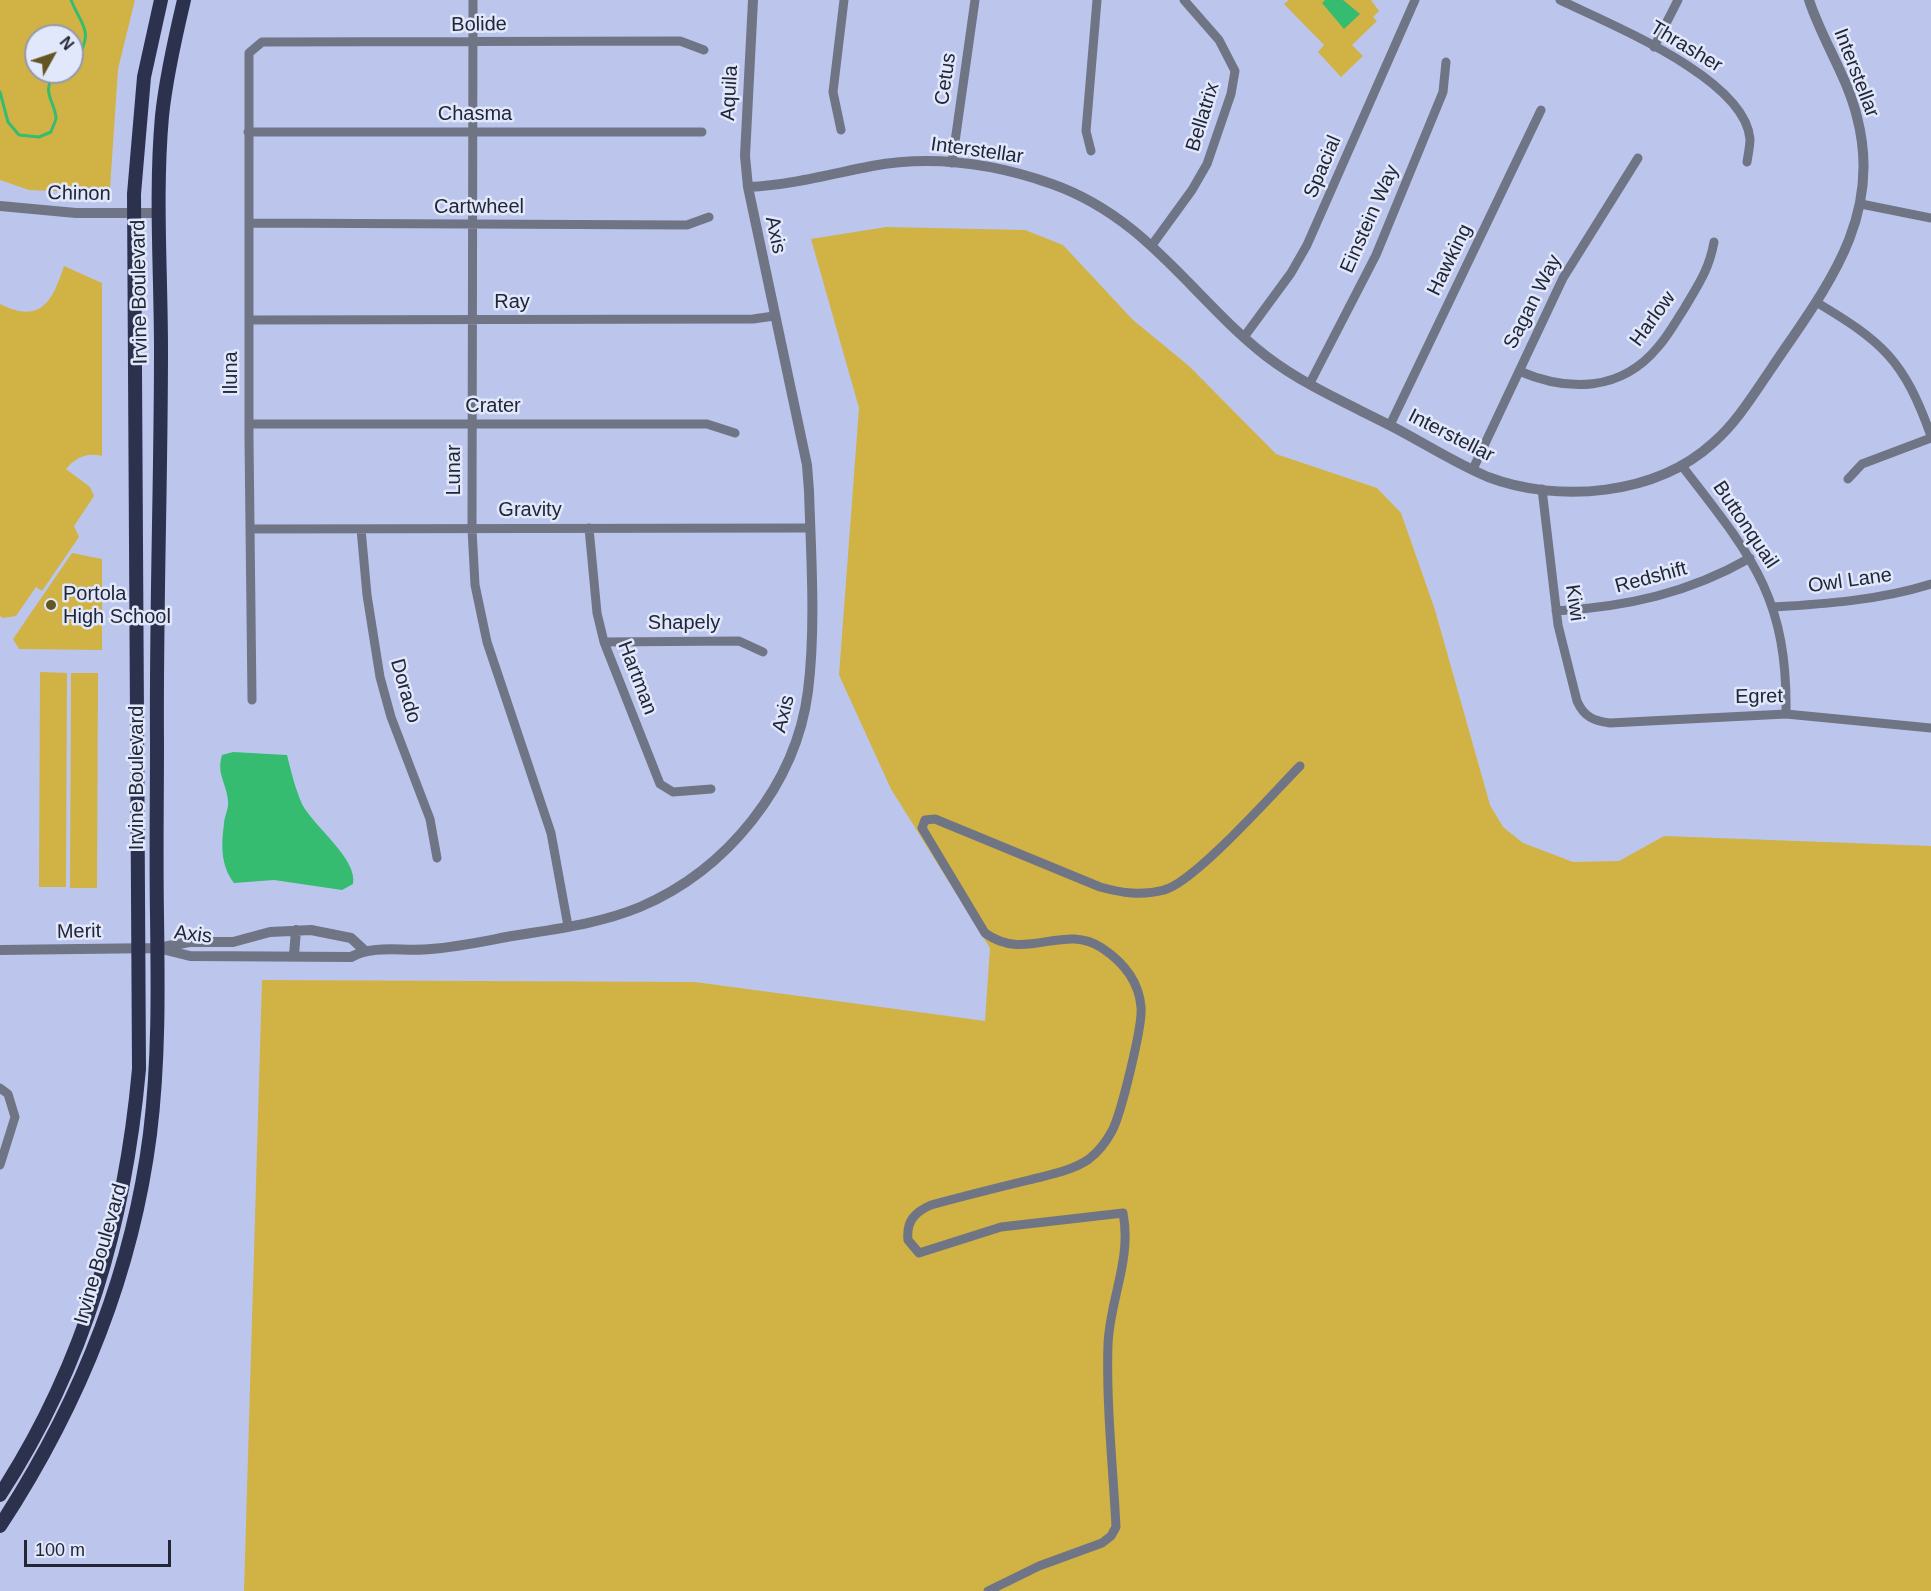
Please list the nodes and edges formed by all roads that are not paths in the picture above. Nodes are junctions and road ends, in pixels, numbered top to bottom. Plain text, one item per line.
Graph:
1 (161, 0) edge
2 (184, 0) edge
3 (473, 0) edge
4 (753, 0) edge
5 (844, 0) edge
6 (975, 0) edge
7 (1097, 0) edge
8 (1184, 0) edge
9 (1415, 0) edge
10 (1560, 0) edge
11 (1678, 0) edge
12 (1809, 0) edge
13 (474, 43) junction
14 (254, 46) joint
15 (1654, 47) junction
16 (704, 50) dead end
17 (1446, 62) dead end
18 (1541, 110) dead end
19 (842, 130) dead end
20 (474, 131) junction
21 (248, 132) junction
22 (702, 132) dead end
23 (1091, 151) dead end
24 (1638, 158) dead end
25 (1747, 162) dead end
26 (952, 163) junction
27 (748, 187) junction
28 (1861, 204) junction
29 (0, 206) edge
30 (134, 213) junction
31 (158, 213) junction
32 (709, 217) dead end
33 (1931, 218) edge
34 (249, 223) junction
35 (473, 225) junction
36 (1714, 242) dead end
37 (1152, 245) junction
38 (1816, 302) junction
39 (774, 316) junction
40 (249, 320) junction
41 (473, 320) junction
42 (1244, 337) junction
43 (1519, 371) junction
44 (1310, 383) junction
45 (249, 424) junction
46 (472, 424) junction
47 (1390, 425) junction
48 (735, 434) dead end
49 (1931, 437) edge
50 (1682, 466) junction
51 (1473, 469) junction
52 (1848, 478) dead end
53 (1542, 489) junction
54 (589, 528) junction
55 (810, 528) junction
56 (249, 529) junction
57 (361, 529) junction
58 (472, 529) junction
59 (1750, 558) junction
60 (1931, 584) edge
61 (1773, 607) junction
62 (1556, 611) junction
63 (604, 642) junction
64 (763, 652) dead end
65 (252, 700) dead end
66 (1786, 714) junction
67 (1588, 717) joint
68 (1931, 728) edge
69 (1300, 766) dead end
70 (711, 789) dead end
71 (437, 858) dead end
72 (568, 926) junction
73 (296, 930) junction
74 (138, 948) junction
75 (158, 948) junction
76 (0, 950) edge
77 (364, 950) junction
78 (294, 955) junction
79 (0, 1088) edge
80 (0, 1165) edge
81 (0, 1495) edge
82 (0, 1526) edge
83 (988, 1591) edge

1 - 30 main road, Irvine Boulevard
2 - 31 main road, Irvine Boulevard
3 - 13 street, Lunar
4 - 27 street, Aquila
5 - 19 street
6 - 26 street, Cetus
7 - 23 street
8 - 37 street, Bellatrix
9 - 42 street, Spacial
10 - 15 street, Thrasher
11 - 15 street
12 - 28 street, Interstellar
13 - 14 street, Bolide
13 - 16 street, Bolide
13 - 20 street, Lunar
14 - 21 street, Iluna
15 - 25 street, Thrasher
17 - 44 street, Einstein Way
18 - 47 street, Hawking
20 - 21 street, Chasma
20 - 22 street, Chasma
20 - 35 street, Lunar
21 - 34 street, Iluna
24 - 43 street, Sagan Way
26 - 27 street, Interstellar
26 - 37 street, Interstellar
27 - 39 street, Axis
28 - 33 street
28 - 38 street, Interstellar
29 - 30 street, Chinon
30 - 31 street, Chinon
30 - 74 main road, Irvine Boulevard
31 - 75 main road, Irvine Boulevard
32 - 35 street, Cartwheel
34 - 35 street, Cartwheel
34 - 40 street, Iluna
35 - 41 street, Lunar
36 - 43 street, Harlow
37 - 42 street, Interstellar
38 - 49 street
38 - 50 street, Interstellar
39 - 41 street, Ray
39 - 55 street, Axis
40 - 41 street, Ray
40 - 45 street, Iluna
41 - 46 street, Lunar
42 - 44 street, Interstellar
43 - 51 street, Sagan Way
44 - 47 street, Interstellar
45 - 46 street, Crater
45 - 56 street, Iluna
46 - 48 street, Crater
46 - 58 street, Lunar
47 - 51 street, Interstellar
49 - 52 street
50 - 53 street, Interstellar
50 - 59 street, Buttonquail
51 - 53 street, Interstellar
53 - 62 street, Kiwi
54 - 55 street, Gravity
54 - 58 street, Gravity
54 - 63 street, Hartman
55 - 72 street, Axis
56 - 57 street, Gravity
56 - 65 street, Iluna
57 - 58 street, Gravity
57 - 71 street, Dorado
58 - 72 street, Lunar
59 - 61 street, Buttonquail
59 - 62 street, Redshift
60 - 61 street, Owl Lane
61 - 66 street, Buttonquail
62 - 67 street, Kiwi
63 - 64 street, Shapely
63 - 70 street, Hartman
66 - 67 street, Egret
66 - 68 street, Egret
69 - 83 street
72 - 77 street, Axis
73 - 75 street, Axis
73 - 77 street, Axis
73 - 78 street
74 - 75 street, Merit
74 - 76 street, Merit
74 - 81 main road, Irvine Boulevard
75 - 78 street, Axis
75 - 82 main road, Irvine Boulevard
77 - 78 street, Axis
79 - 80 street

